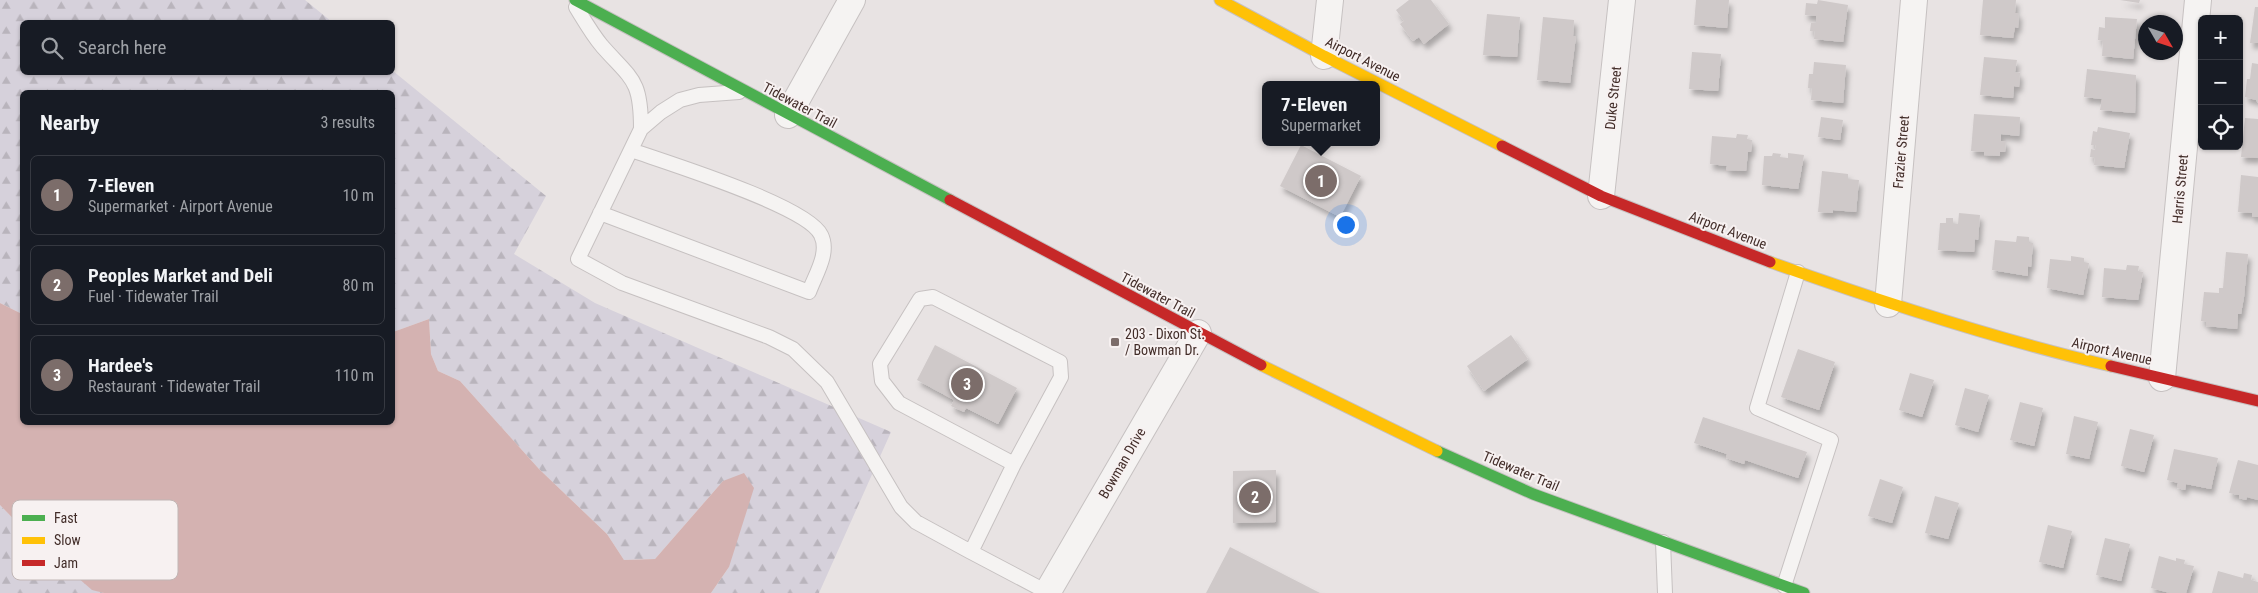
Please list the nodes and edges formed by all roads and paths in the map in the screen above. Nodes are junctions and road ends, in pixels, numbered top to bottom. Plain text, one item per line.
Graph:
1 (573, 0) edge
2 (852, 0) edge
3 (1220, 0) edge
4 (1330, 0) edge
5 (1622, 0) edge
6 (1914, 0) edge
7 (2198, 0) edge
8 (1324, 56) junction
9 (1373, 81) edge
10 (1380, 84) edge
11 (744, 92) junction
12 (788, 115) junction
13 (641, 129) junction
14 (631, 150) junction
15 (1601, 196) junction
16 (600, 213) junction
17 (1798, 272) junction
18 (1888, 304) junction
19 (1198, 333) junction
20 (2162, 378) junction
21 (2258, 401) edge
22 (1014, 464) junction
23 (1663, 542) junction
24 (971, 552) junction
25 (1784, 586) junction
26 (1047, 592) edge
27 (1665, 593) edge
28 (1804, 593) edge

1 - 11 main road, Tidewater Trail
1 - 13 lane
2 - 12 street
3 - 8 main road, Airport Avenue
4 - 8 street
5 - 15 street, Duke Street
6 - 18 street, Frazier Street
7 - 20 street, Harris Street
8 - 9 main road, Airport Avenue
10 - 15 main road, Airport Avenue
11 - 12 main road, Tidewater Trail
11 - 13 lane
12 - 19 main road, Tidewater Trail
13 - 14 lane
14 - 16 lane
14 - 16 lane
15 - 17 main road, Airport Avenue
16 - 24 lane
17 - 18 main road, Airport Avenue
17 - 25 lane
18 - 20 main road, Airport Avenue
19 - 23 main road, Tidewater Trail
19 - 26 street, Bowman Drive
20 - 21 main road, Airport Avenue
22 - 22 lane
22 - 24 lane
23 - 25 main road, Tidewater Trail
23 - 27 lane
24 - 26 lane
25 - 28 main road, Tidewater Trail

